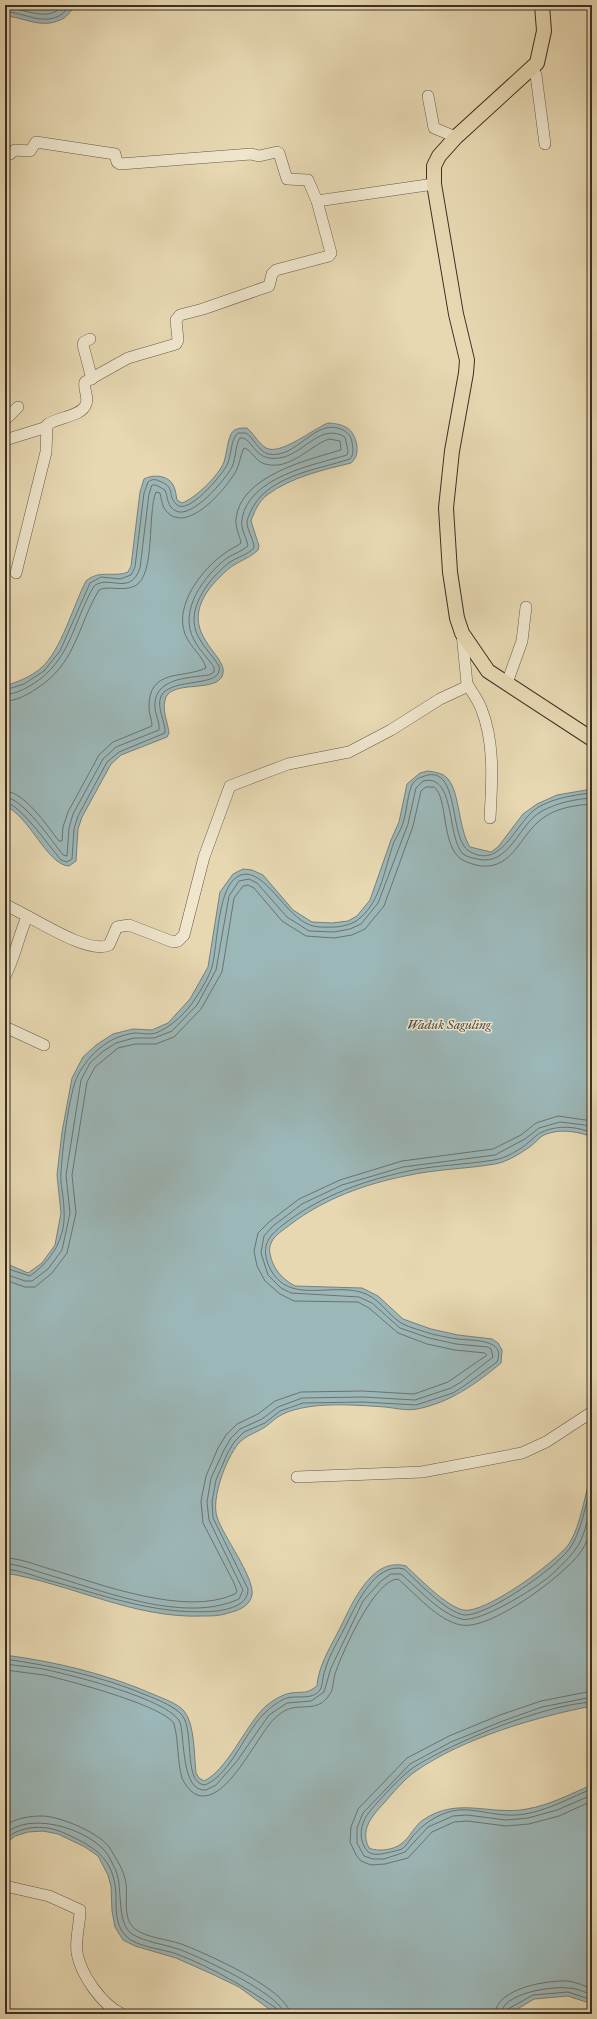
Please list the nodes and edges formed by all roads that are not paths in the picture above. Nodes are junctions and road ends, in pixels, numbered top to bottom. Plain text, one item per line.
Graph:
1 (542, 5) edge
2 (532, 68) junction
3 (428, 96) dead end
4 (456, 137) junction
5 (545, 144) dead end
6 (5, 155) edge
7 (434, 184) junction
8 (317, 201) junction
9 (90, 339) dead end
10 (92, 379) junction
11 (18, 407) dead end
12 (5, 420) edge
13 (47, 427) junction
14 (5, 440) edge
15 (16, 573) dead end
16 (526, 607) dead end
17 (462, 633) junction
18 (467, 684) junction
19 (507, 684) junction
20 (592, 739) edge
21 (490, 818) dead end
22 (5, 905) edge
23 (27, 917) junction
24 (5, 976) edge
25 (5, 1027) edge
26 (44, 1045) dead end
27 (592, 1412) edge
28 (297, 1477) dead end
29 (5, 1886) edge
30 (122, 2014) edge

1 - 2 main road
2 - 4 main road
2 - 5 street
3 - 4 street
4 - 7 main road
6 - 8 street
7 - 8 street
7 - 17 main road
8 - 10 street
9 - 10 street
10 - 13 street
11 - 12 street
13 - 14 street
13 - 15 street
16 - 19 street
17 - 18 street
17 - 19 main road
18 - 21 street
18 - 23 street
19 - 20 main road
22 - 23 street
23 - 24 street
25 - 26 street
27 - 28 street
29 - 30 street

